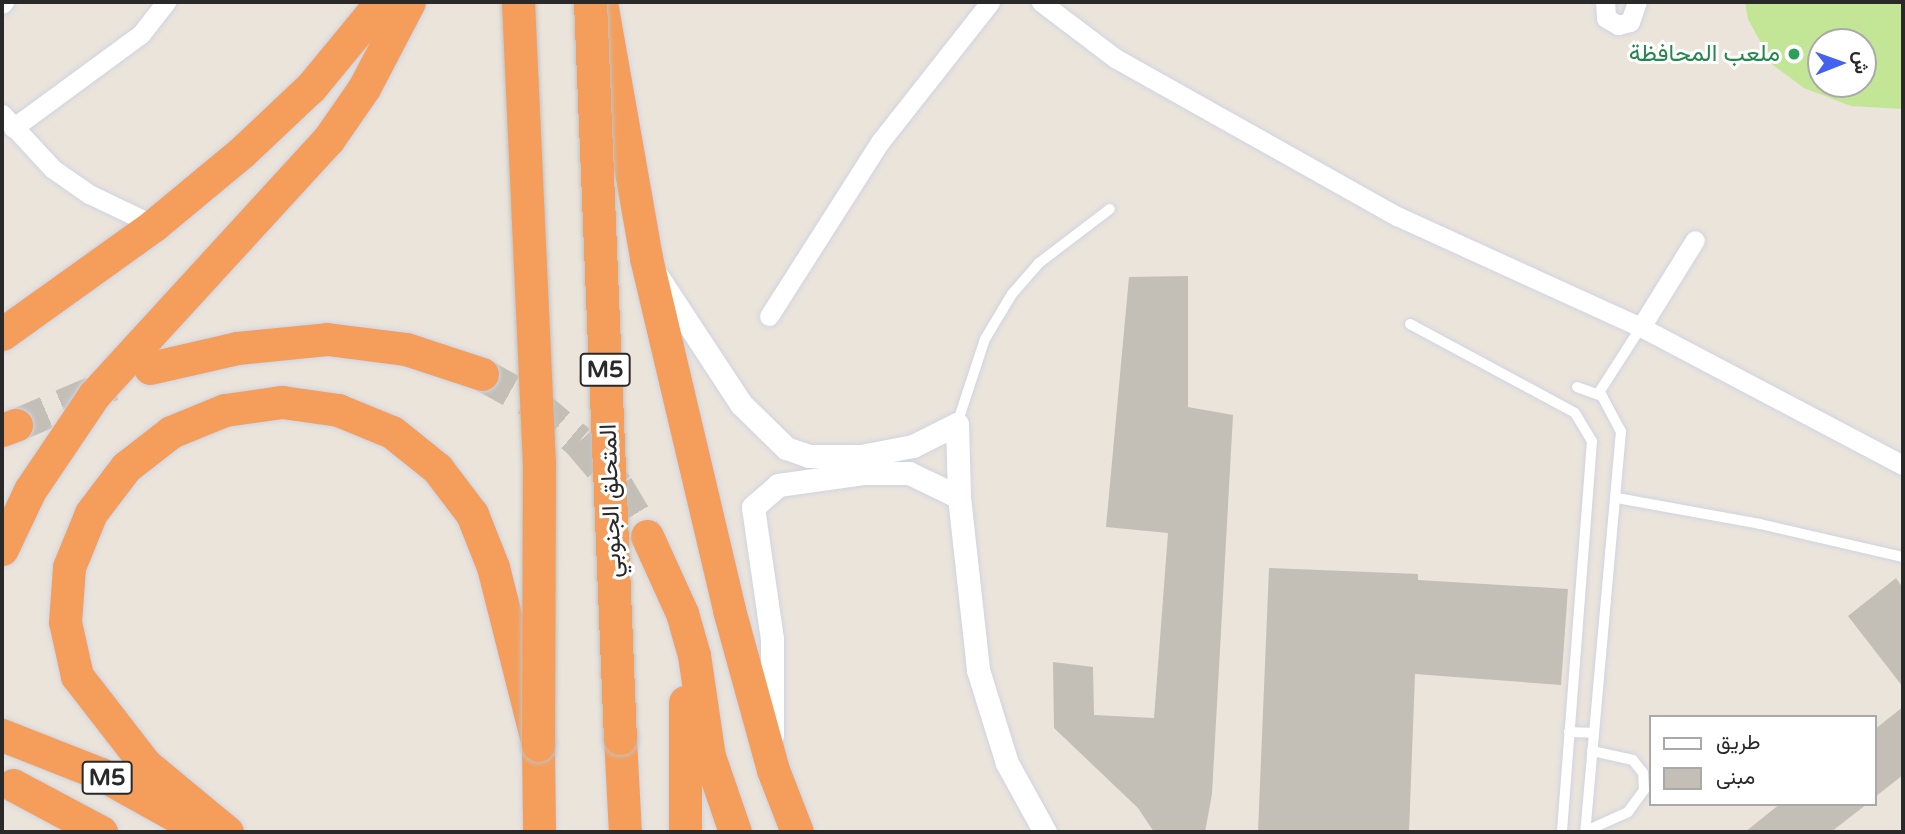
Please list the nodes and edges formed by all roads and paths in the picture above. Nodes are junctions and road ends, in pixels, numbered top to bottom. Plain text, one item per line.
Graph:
1 (166, 2) edge
2 (381, 2) edge
3 (409, 2) edge
4 (518, 2) edge
5 (590, 2) edge
6 (601, 2) edge
7 (990, 2) edge
8 (1041, 2) edge
9 (1605, 2) edge
10 (1637, 2) edge
11 (8, 121) edge
12 (1110, 209) dead end
13 (154, 225) junction
14 (1695, 240) dead end
15 (646, 258) junction
16 (769, 316) dead end
17 (1410, 324) dead end
18 (1641, 327) junction
19 (2, 334) edge
20 (150, 368) dead end
21 (482, 374) tunnel mouth
22 (1577, 387) dead end
23 (1598, 394) junction
24 (957, 424) junction
25 (1903, 464) edge
26 (862, 465) junction
27 (959, 497) junction
28 (1617, 498) junction
29 (647, 536) tunnel mouth
30 (2, 549) edge
31 (1903, 557) edge
32 (682, 613) junction
33 (1569, 732) junction
34 (1594, 733) junction
35 (2, 735) edge
36 (538, 745) junction
37 (1592, 751) junction
38 (773, 770) junction
39 (13, 785) dead end
40 (101, 832) edge
41 (206, 832) edge
42 (226, 832) edge
43 (539, 832) edge
44 (625, 832) edge
45 (685, 832) edge
46 (735, 832) edge
47 (797, 832) edge
48 (1045, 832) edge
49 (1562, 832) edge
50 (1586, 832) edge

1 - 11 street
2 - 13 highway
3 - 30 highway
4 - 36 highway, bridge
5 - 44 highway, المتحلق الجنوبي / M5, bridge
6 - 15 highway
7 - 16 street
8 - 18 street
9 - 10 street
11 - 13 street
12 - 24 lane
13 - 19 highway
14 - 18 street
15 - 26 street
15 - 38 highway
17 - 33 lane
18 - 23 lane
18 - 25 street
20 - 21 highway
22 - 23 lane
23 - 28 lane
24 - 26 street
24 - 27 street
26 - 27 street
26 - 38 street
27 - 48 street
28 - 31 lane
28 - 34 lane
29 - 32 highway
32 - 45 highway
32 - 46 highway
33 - 34 lane
33 - 49 lane
34 - 37 lane
35 - 41 highway, M5
36 - 42 highway
36 - 43 highway
37 - 50 lane
37 - 50 lane
38 - 47 highway
39 - 40 highway, M5

